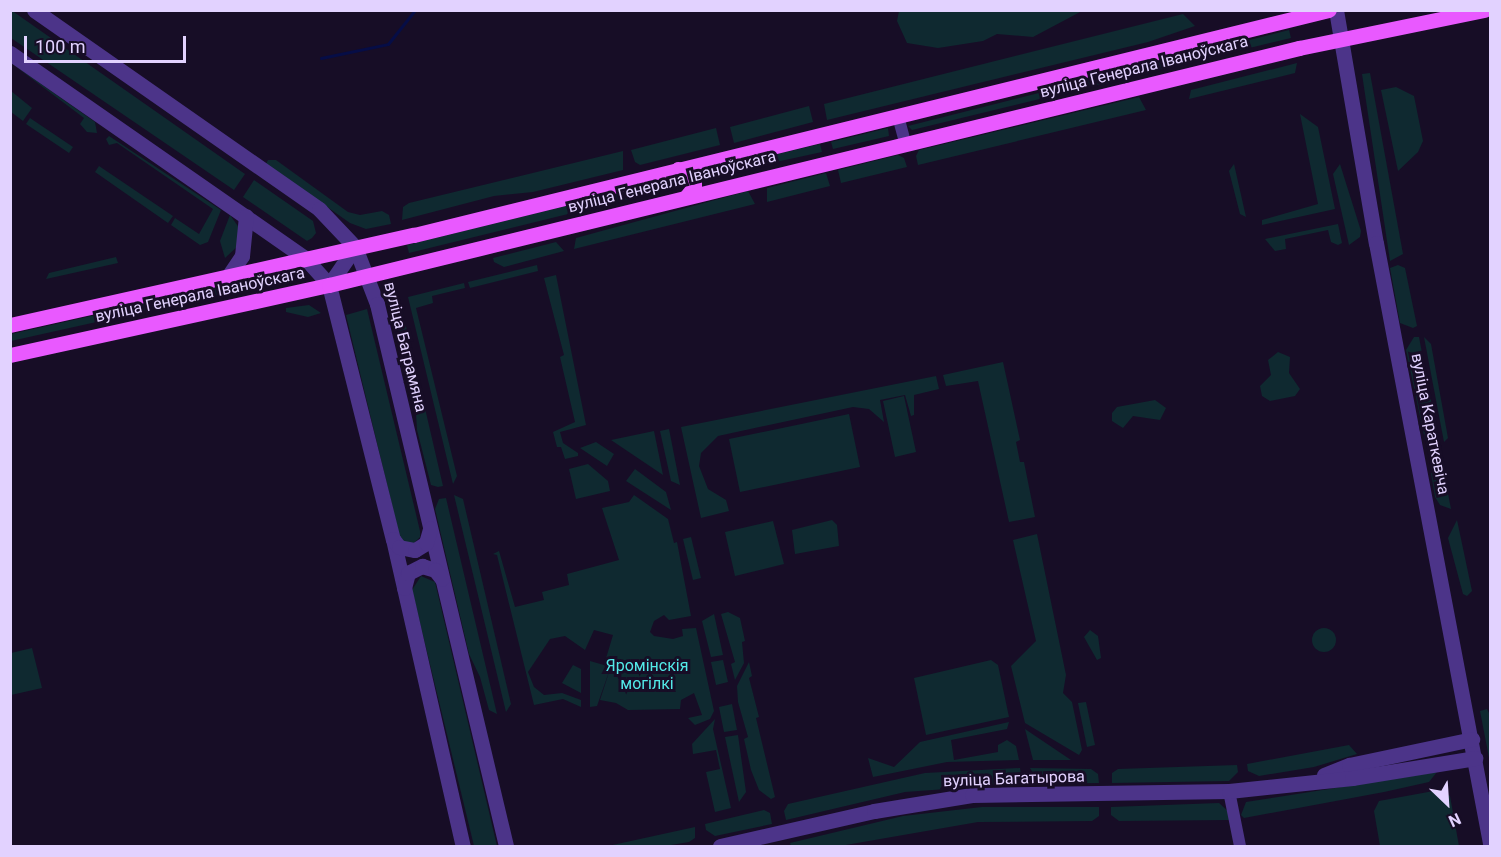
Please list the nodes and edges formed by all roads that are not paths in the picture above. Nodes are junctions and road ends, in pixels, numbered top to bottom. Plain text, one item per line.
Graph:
1 (34, 10) edge
2 (1329, 10) edge
3 (1336, 10) edge
4 (1484, 10) edge
5 (1341, 40) junction
6 (10, 53) edge
7 (897, 116) junction
8 (905, 143) junction
9 (707, 162) junction
10 (678, 169) junction
11 (713, 190) junction
12 (686, 197) junction
13 (246, 216) junction
14 (355, 247) junction
15 (305, 258) junction
16 (229, 275) junction
17 (369, 275) junction
18 (328, 285) junction
19 (10, 325) edge
20 (10, 355) edge
21 (430, 529) junction
22 (393, 539) junction
23 (443, 582) junction
24 (405, 593) junction
25 (1472, 739) junction
26 (1475, 758) junction
27 (1313, 779) junction
28 (1229, 791) junction
29 (1491, 843) edge
30 (746, 844) edge
31 (463, 846) edge
32 (506, 846) edge
33 (720, 846) edge
34 (1240, 846) edge

1 - 14 street, вуліца Баграмяна
2 - 7 main road, вуліца Генерала Іваноўскага
3 - 5 street, вуліца Караткевіча
4 - 5 main road, вуліца Генерала Іваноўскага
5 - 8 main road, вуліца Генерала Іваноўскага
5 - 25 street, вуліца Караткевіча
6 - 13 street
7 - 8 street
7 - 9 main road, вуліца Генерала Іваноўскага
8 - 11 main road, вуліца Генерала Іваноўскага
9 - 10 main road, вуліца Генерала Іваноўскага
9 - 11 main road
10 - 12 main road
10 - 14 main road, вуліца Генерала Іваноўскага
11 - 12 main road, вуліца Генерала Іваноўскага
12 - 17 main road, вуліца Генерала Іваноўскага
13 - 15 street
13 - 16 street
14 - 15 main road, вуліца Генерала Іваноўскага
14 - 17 street, вуліца Баграмяна
14 - 18 street
15 - 16 main road, вуліца Генерала Іваноўскага
15 - 18 street
16 - 19 main road, вуліца Генерала Іваноўскага
17 - 18 main road, вуліца Генерала Іваноўскага
17 - 21 street, вуліца Баграмяна
18 - 20 main road, вуліца Генерала Іваноўскага
18 - 22 street
21 - 22 street
21 - 23 street, вуліца Баграмяна
22 - 24 street
23 - 24 street
23 - 32 street, вуліца Баграмяна
24 - 31 street
25 - 26 street, вуліца Караткевіча
25 - 27 street, вуліца Багатырова
26 - 27 street, вуліца Багатырова
26 - 29 street, вуліца Караткевіча
27 - 28 street, вуліца Багатырова
28 - 30 street, вуліца Багатырова
28 - 34 street
30 - 33 street, вуліца Багатырова

